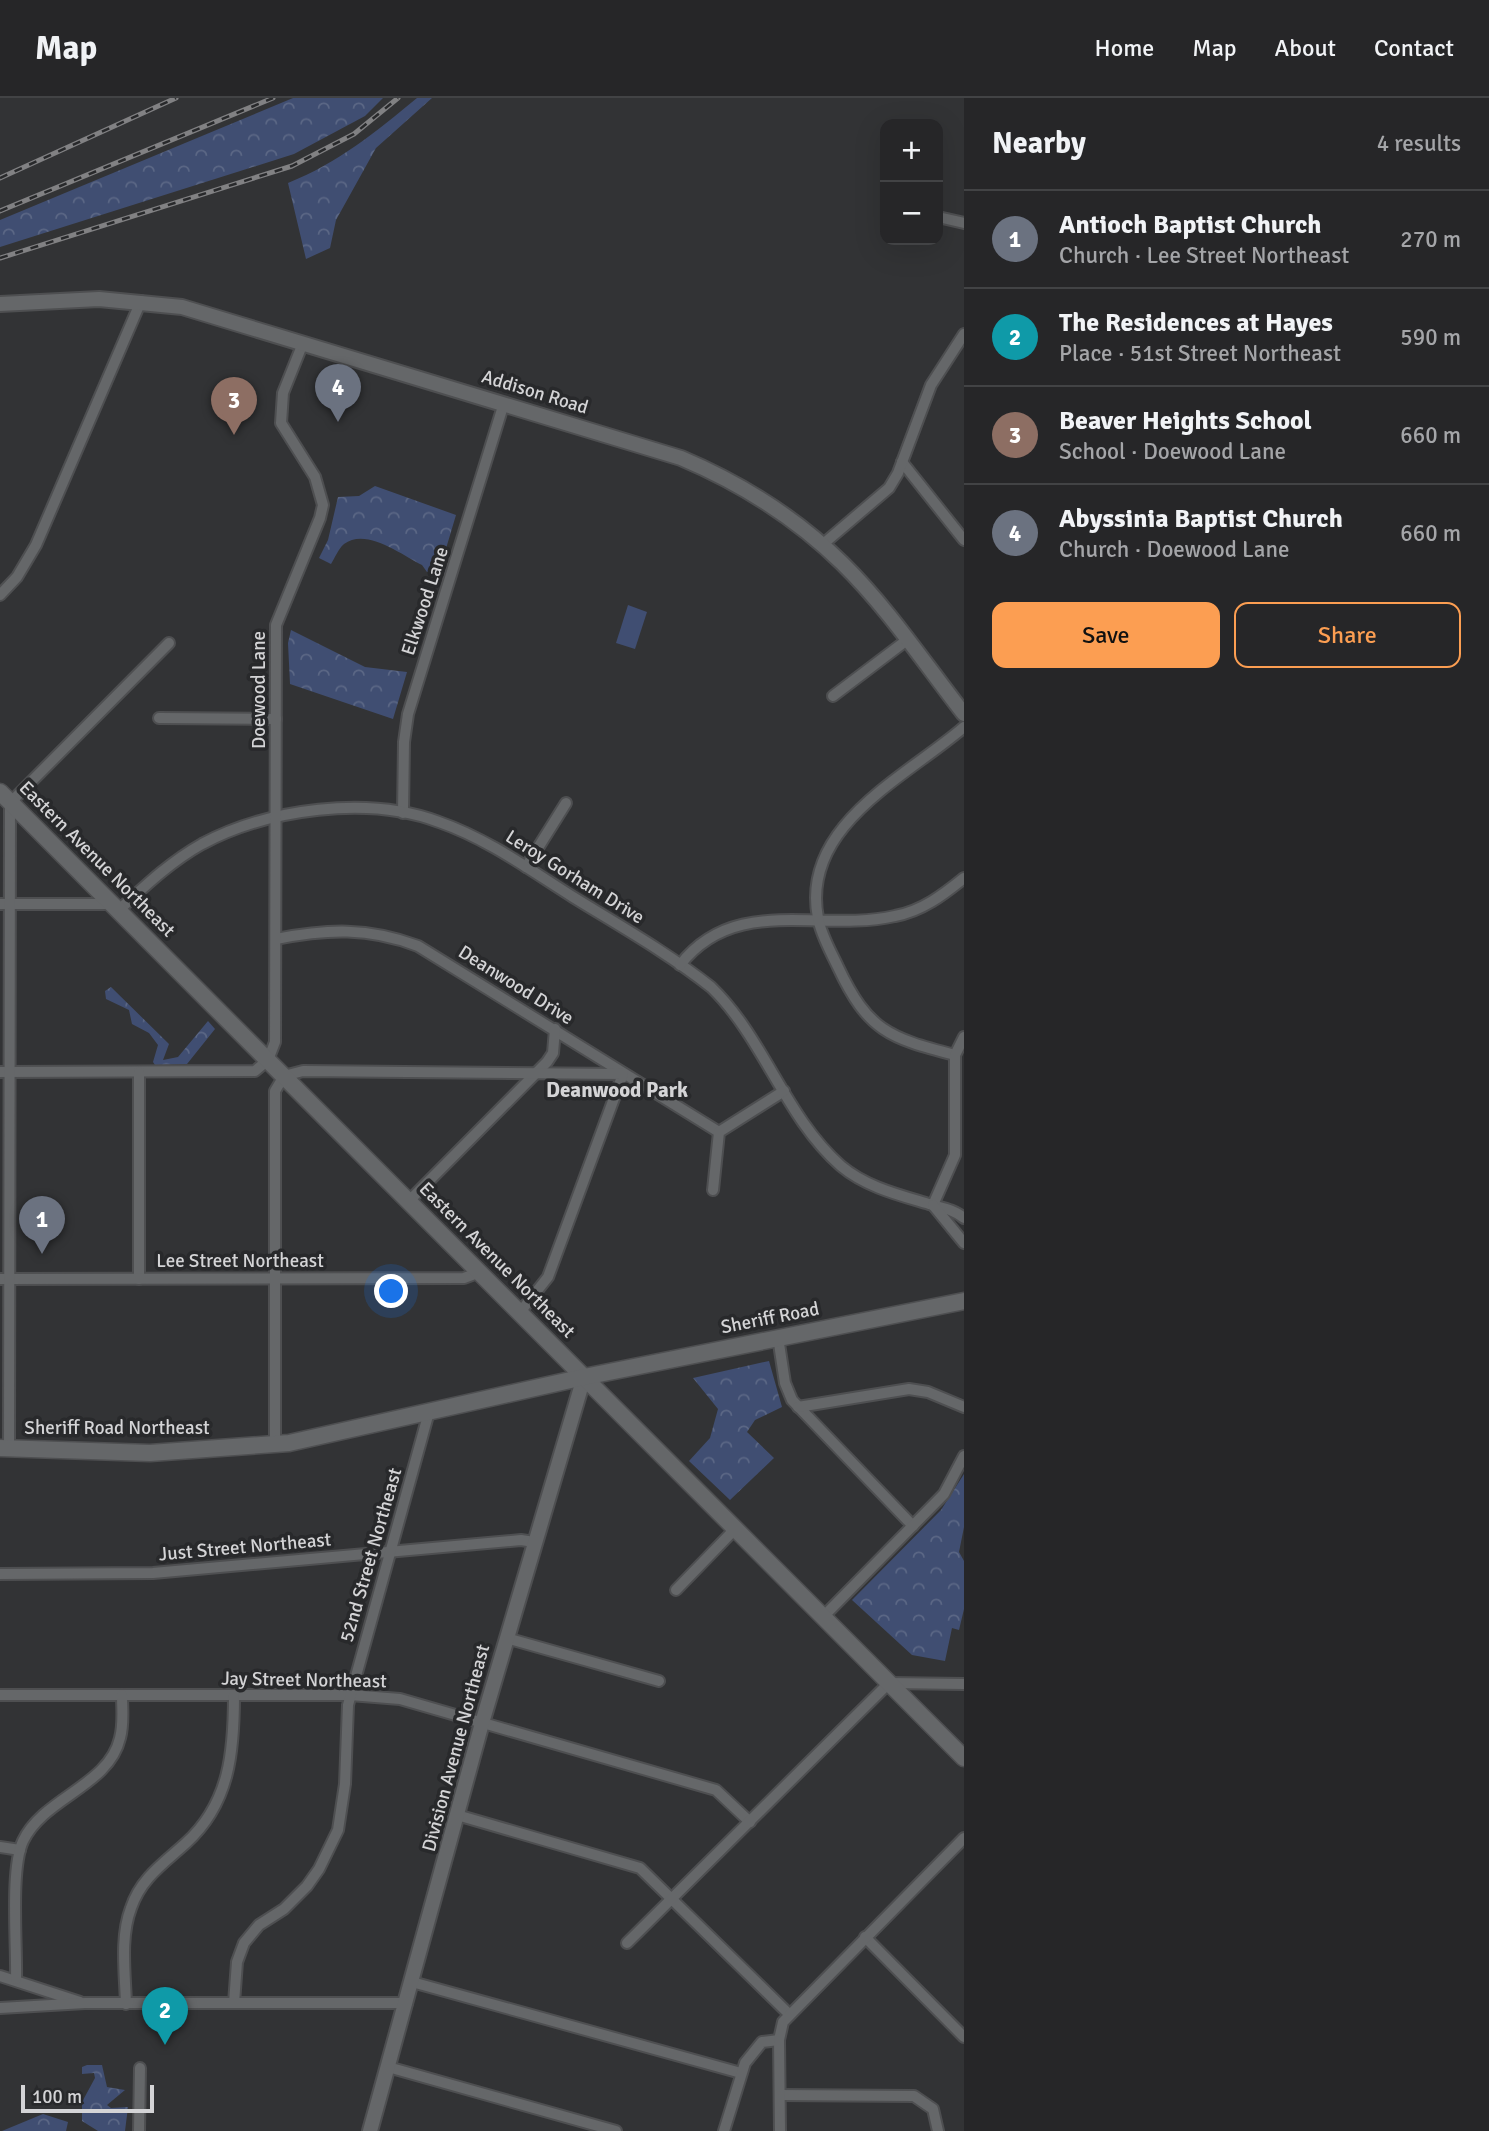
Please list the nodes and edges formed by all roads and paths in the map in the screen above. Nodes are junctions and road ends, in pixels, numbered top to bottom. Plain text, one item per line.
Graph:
1 (943, 218) edge
2 (964, 223) edge
3 (141, 301) junction
4 (0, 304) edge
5 (964, 334) edge
6 (303, 343) junction
7 (504, 403) junction
8 (902, 463) junction
9 (964, 540) edge
10 (822, 544) junction
11 (0, 595) edge
12 (907, 640) junction
13 (169, 643) dead end
14 (833, 696) dead end
15 (964, 714) edge
16 (159, 718) dead end
17 (276, 719) junction
18 (964, 727) edge
19 (5, 798) edge
20 (566, 803) dead end
21 (403, 813) junction
22 (276, 817) junction
23 (526, 867) junction
24 (964, 878) edge
25 (5, 904) edge
26 (116, 907) junction
27 (818, 920) junction
28 (276, 939) junction
29 (680, 965) junction
30 (555, 1030) junction
31 (964, 1037) edge
32 (955, 1055) junction
33 (268, 1060) junction
34 (5, 1072) edge
35 (139, 1072) junction
36 (533, 1073) junction
37 (623, 1074) junction
38 (284, 1076) junction
39 (784, 1091) junction
40 (719, 1132) junction
41 (960, 1147) edge
42 (713, 1190) dead end
43 (409, 1201) junction
44 (933, 1205) junction
45 (964, 1218) edge
46 (964, 1243) edge
47 (480, 1272) junction
48 (5, 1279) edge
49 (139, 1279) junction
50 (275, 1279) junction
51 (964, 1301) edge
52 (521, 1311) junction
53 (778, 1337) junction
54 (584, 1377) junction
55 (798, 1407) junction
56 (964, 1407) edge
57 (429, 1412) junction
58 (275, 1444) junction
59 (5, 1448) edge
60 (964, 1456) edge
61 (913, 1526) junction
62 (735, 1528) junction
63 (534, 1542) junction
64 (391, 1552) junction
65 (0, 1574) edge
66 (676, 1590) dead end
67 (823, 1617) junction
68 (506, 1638) junction
69 (659, 1681) dead end
70 (889, 1683) junction
71 (964, 1684) edge
72 (0, 1695) edge
73 (122, 1695) junction
74 (234, 1695) junction
75 (350, 1695) junction
76 (482, 1723) junction
77 (964, 1758) edge
78 (457, 1815) junction
79 (750, 1822) junction
80 (964, 1838) edge
81 (0, 1847) edge
82 (20, 1850) junction
83 (673, 1898) junction
84 (865, 1937) junction
85 (627, 1944) dead end
86 (0, 1976) edge
87 (16, 1979) junction
88 (412, 1982) junction
89 (85, 2003) junction
90 (234, 2003) junction
91 (407, 2003) junction
92 (125, 2004) junction
93 (0, 2008) edge
94 (789, 2014) junction
95 (964, 2037) edge
96 (779, 2040) junction
97 (388, 2067) junction
98 (139, 2068) dead end
99 (741, 2073) junction
100 (780, 2095) junction
101 (938, 2128) edge
102 (139, 2131) edge
103 (370, 2131) edge
104 (616, 2131) edge
105 (724, 2131) edge
106 (780, 2131) edge

1 - 2 street
3 - 4 street, Addison Road
3 - 6 street, Addison Road
3 - 11 street
5 - 8 street
6 - 7 street, Addison Road
6 - 17 street, Doewood Lane
7 - 10 street, Addison Road
7 - 21 street, Elkwood Lane
8 - 9 street
8 - 10 street
10 - 12 street, Addison Road
12 - 14 street
12 - 15 street, Addison Road
13 - 19 street
16 - 17 street
17 - 22 street, Doewood Lane
18 - 27 street
19 - 25 street
19 - 26 main road, Eastern Avenue Northeast
20 - 23 street
21 - 22 street, Leroy Gorham Drive
21 - 23 street, Leroy Gorham Drive
22 - 26 street, Leroy Gorham Drive
22 - 28 street, Doewood Lane
23 - 29 street, Leroy Gorham Drive
24 - 27 street
25 - 26 street
25 - 34 street
26 - 33 main road, Eastern Avenue Northeast
27 - 29 street
27 - 32 street
28 - 30 street, Deanwood Drive
28 - 33 street, Doewood Lane
29 - 39 street, Leroy Gorham Drive
30 - 36 street
30 - 37 street, Deanwood Drive
31 - 32 street
32 - 41 street
33 - 35 street
33 - 38 main road, Eastern Avenue Northeast
34 - 35 street
34 - 48 street
35 - 49 street
36 - 37 street
36 - 38 street
36 - 43 street
37 - 40 street, Deanwood Drive
37 - 52 street
38 - 43 main road, Eastern Avenue Northeast
38 - 50 street
39 - 40 street
39 - 44 street, Leroy Gorham Drive
40 - 42 street
41 - 44 street
43 - 47 main road, Eastern Avenue Northeast
44 - 45 street, Leroy Gorham Drive
44 - 46 street
47 - 50 street, Lee Street Northeast
47 - 52 main road, Eastern Avenue Northeast
48 - 49 street, Lee Street Northeast
48 - 59 street
49 - 50 street, Lee Street Northeast
50 - 58 street
51 - 53 main road, Sheriff Road
52 - 54 main road, Eastern Avenue Northeast
53 - 54 main road, Sheriff Road
53 - 55 street
54 - 57 main road, Sheriff Road Northeast
54 - 62 main road, Eastern Avenue Northeast
54 - 63 street, Division Avenue Northeast
55 - 56 street
55 - 61 street
57 - 58 main road, Sheriff Road Northeast
57 - 64 street, 52nd Street Northeast
58 - 59 main road, Sheriff Road Northeast
60 - 61 street
61 - 67 street
62 - 66 street
62 - 67 main road, Eastern Avenue Northeast
63 - 64 street, Just Street Northeast
63 - 68 street, Division Avenue Northeast
64 - 65 street, Just Street Northeast
64 - 75 street, 52nd Street Northeast
67 - 70 main road, Eastern Avenue Northeast
68 - 69 street
68 - 76 street, Division Avenue Northeast
70 - 71 street
70 - 77 main road, Eastern Avenue Northeast
70 - 79 street
72 - 73 street, Jay Street Northeast
73 - 74 street, Jay Street Northeast
73 - 82 street
74 - 75 street, Jay Street Northeast
74 - 92 street
75 - 76 street, Jay Street Northeast
75 - 90 street, 52nd Street Northeast
76 - 78 street, Division Avenue Northeast
76 - 79 street, Jay Street Northeast
78 - 83 street
78 - 88 street, Division Avenue Northeast
79 - 83 street
80 - 84 street
81 - 82 street
82 - 87 street
83 - 85 street
83 - 94 street
84 - 94 street
84 - 95 street
86 - 87 street
87 - 89 street
88 - 91 street, Division Avenue Northeast
88 - 99 street
89 - 92 street
89 - 93 street
90 - 91 street
90 - 92 street
91 - 97 street, Division Avenue Northeast
94 - 96 street
96 - 99 street
96 - 100 street
97 - 103 street, Division Avenue Northeast
97 - 104 street
98 - 102 street
99 - 105 street
100 - 101 street
100 - 106 street

